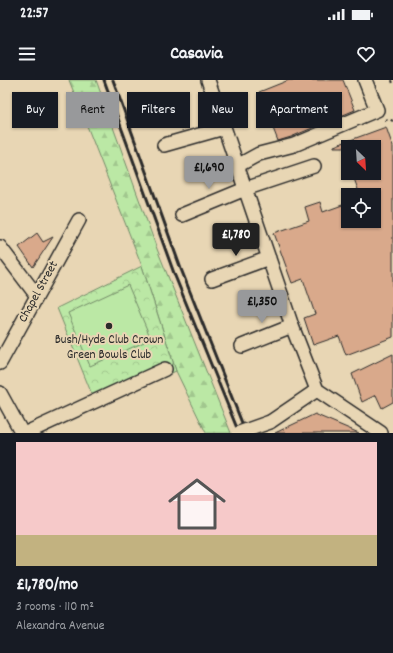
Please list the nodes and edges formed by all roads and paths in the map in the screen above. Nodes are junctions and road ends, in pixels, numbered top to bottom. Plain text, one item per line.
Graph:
1 (208, 80) edge
2 (365, 80) edge
3 (392, 80) edge
4 (393, 84) edge
5 (212, 92) edge
6 (389, 118) dead end
7 (393, 121) edge
8 (224, 128) joint
9 (164, 145) dead end
10 (237, 166) junction
11 (314, 166) dead end
12 (245, 189) junction
13 (182, 215) dead end
14 (79, 220) dead end
15 (0, 247) edge
16 (268, 258) junction
17 (212, 279) dead end
18 (37, 296) junction
19 (292, 326) junction
20 (242, 346) dead end
21 (0, 364) edge
22 (165, 369) dead end
23 (317, 390) junction
24 (0, 393) edge
25 (22, 433) edge
26 (26, 433) edge
27 (239, 433) edge
28 (381, 433) edge

1 - 5 street
2 - 10 street
3 - 4 path
6 - 7 path
8 - 9 street
8 - 10 street
10 - 12 street
11 - 12 street
12 - 13 street
12 - 16 street
14 - 18 street, Chapel Street
15 - 18 street
16 - 17 street
16 - 19 street
18 - 21 street, Chapel Street
19 - 20 street
19 - 23 street
22 - 26 street
23 - 27 street, bridge
23 - 28 street
24 - 25 street

